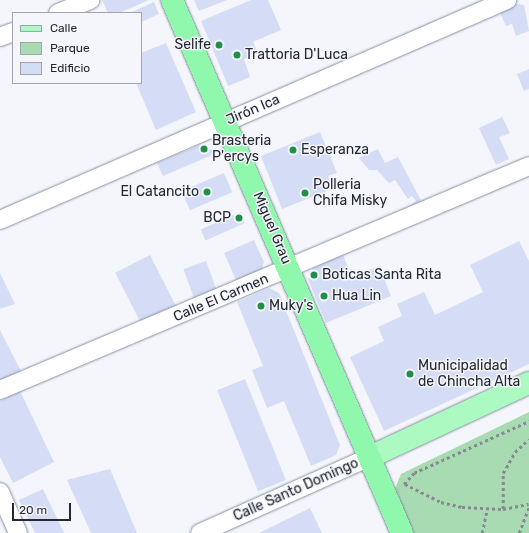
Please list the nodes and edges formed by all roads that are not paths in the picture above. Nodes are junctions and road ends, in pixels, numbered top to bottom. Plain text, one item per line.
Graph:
1 (90, 0) edge
2 (172, 0) edge
3 (507, 0) edge
4 (60, 12) edge
5 (12, 32) edge
6 (0, 37) edge
7 (226, 122) junction
8 (529, 166) edge
9 (0, 220) edge
10 (289, 269) junction
11 (529, 383) edge
12 (0, 390) edge
13 (370, 457) junction
14 (0, 492) edge
15 (18, 533) edge
16 (200, 533) edge
17 (402, 533) edge

1 - 4 street
2 - 7 highway, Miguel Grau
3 - 7 street, Jirón Ica
5 - 6 street
7 - 9 street, Jirón Ica
7 - 10 highway, Miguel Grau
8 - 10 street, Calle El Carmen
10 - 12 street, Calle El Carmen
10 - 13 highway, Miguel Grau
11 - 13 main road
13 - 16 street, Calle Santo Domingo
13 - 17 highway, Miguel Grau
14 - 15 street

